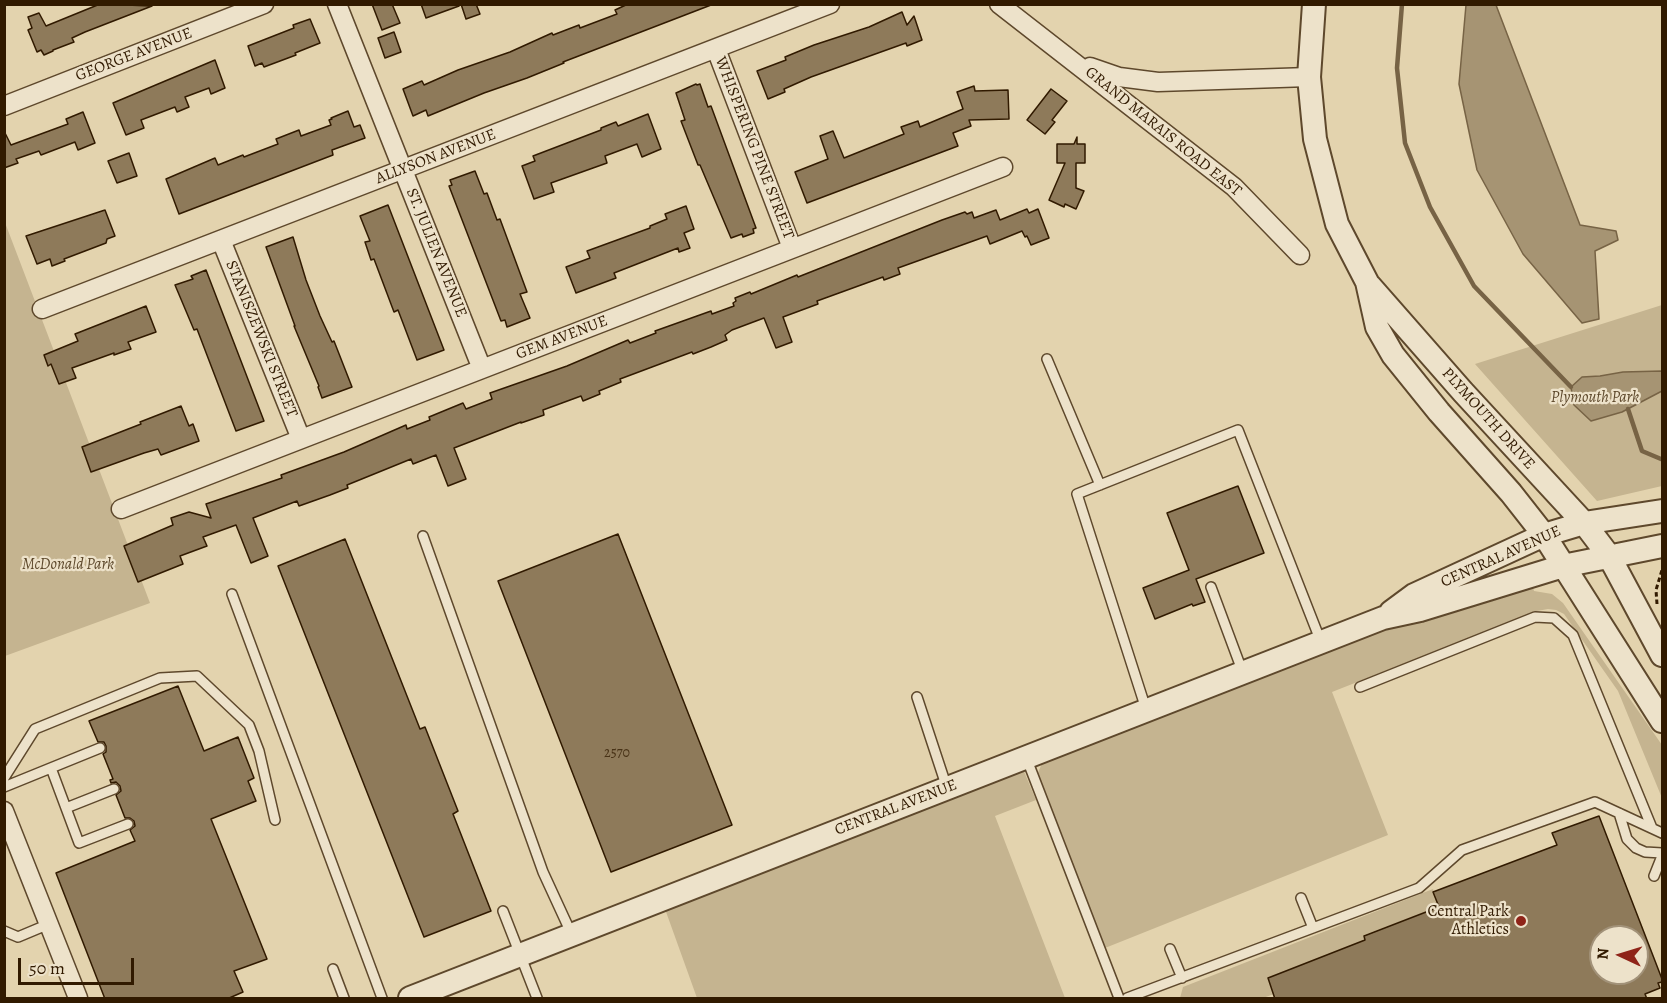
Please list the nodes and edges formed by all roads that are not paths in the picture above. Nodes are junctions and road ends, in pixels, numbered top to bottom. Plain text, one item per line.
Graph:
1 (264, 4) edge
2 (337, 4) edge
3 (830, 4) edge
4 (999, 4) edge
5 (1314, 4) edge
6 (716, 49) junction
7 (1075, 61) junction
8 (1309, 77) junction
9 (4, 106) edge
10 (1003, 167) dead end
11 (403, 170) junction
12 (221, 240) junction
13 (792, 248) junction
14 (1300, 255) dead end
15 (1367, 282) junction
16 (42, 309) dead end
17 (1047, 359) dead end
18 (482, 369) junction
19 (301, 439) junction
20 (1100, 485) junction
21 (121, 509) dead end
22 (1662, 511) edge
23 (1584, 523) junction
24 (1544, 535) junction
25 (423, 536) dead end
26 (1662, 546) edge
27 (1609, 556) junction
28 (1563, 566) junction
29 (1211, 587) dead end
30 (232, 594) dead end
31 (1383, 618) junction
32 (1321, 642) junction
33 (1662, 655) edge
34 (1243, 673) junction
35 (1360, 687) dead end
36 (917, 697) dead end
37 (1147, 710) junction
38 (1662, 721) edge
39 (100, 748) dead end
40 (1026, 757) junction
41 (51, 768) junction
42 (4, 778) edge
43 (4, 788) edge
44 (947, 788) junction
45 (114, 789) dead end
46 (66, 808) junction
47 (5, 813) edge
48 (1619, 813) junction
49 (275, 820) dead end
50 (128, 824) dead end
51 (1652, 828) junction
52 (1662, 833) edge
53 (1662, 855) edge
54 (1654, 876) dead end
55 (1301, 898) dead end
56 (503, 911) dead end
57 (49, 924) junction
58 (1312, 928) junction
59 (4, 931) edge
60 (572, 935) junction
61 (1170, 949) dead end
62 (521, 955) junction
63 (333, 969) dead end
64 (1182, 978) junction
65 (78, 999) edge
66 (344, 999) edge
67 (382, 999) edge
68 (410, 999) edge
69 (537, 999) edge
70 (1119, 999) edge
71 (1128, 999) edge

1 - 9 street, GEORGE AVENUE
2 - 11 street, ST. JULIEN AVENUE
3 - 6 street, ALLYSON AVENUE
4 - 7 street, GRAND MARAIS ROAD EAST
5 - 8 street, PLYMOUTH DRIVE
6 - 11 street, ALLYSON AVENUE
6 - 13 street, WHISPERING PINE STREET
7 - 8 street, GRAND MARAIS ROAD EAST
7 - 14 street, GRAND MARAIS ROAD EAST
8 - 15 street, PLYMOUTH DRIVE
10 - 13 street, GEM AVENUE
11 - 12 street, ALLYSON AVENUE
11 - 18 street, ST. JULIEN AVENUE
12 - 16 street, ALLYSON AVENUE
12 - 19 street, STANISZEWSKI STREET
13 - 18 street, GEM AVENUE
15 - 23 street, PLYMOUTH DRIVE
15 - 24 street, PLYMOUTH DRIVE
17 - 20 lane
18 - 19 street, GEM AVENUE
19 - 21 street, GEM AVENUE
20 - 32 lane
20 - 37 lane
22 - 23 street, CENTRAL AVENUE
23 - 24 street, CENTRAL AVENUE
23 - 27 street, PLYMOUTH DRIVE
24 - 28 street, PLYMOUTH DRIVE
24 - 31 street, CENTRAL AVENUE
25 - 60 lane
26 - 27 street, CENTRAL AVENUE
27 - 28 street, CENTRAL AVENUE
27 - 33 street, PLYMOUTH DRIVE
28 - 31 street, CENTRAL AVENUE
28 - 38 street, PLYMOUTH DRIVE
29 - 34 lane
30 - 67 lane
31 - 32 street, CENTRAL AVENUE
32 - 34 street, CENTRAL AVENUE
34 - 37 street, CENTRAL AVENUE
35 - 51 lane
36 - 44 lane
37 - 40 street, CENTRAL AVENUE
39 - 41 lane
40 - 44 street, CENTRAL AVENUE
40 - 70 lane
41 - 43 lane
41 - 46 lane
42 - 49 lane
44 - 60 street, CENTRAL AVENUE
45 - 46 lane
46 - 50 lane
47 - 57 street
48 - 51 lane
48 - 53 lane
48 - 58 lane
51 - 52 lane
53 - 54 lane
55 - 58 lane
56 - 62 lane
57 - 59 lane
57 - 65 street
58 - 64 lane
60 - 62 street, CENTRAL AVENUE
61 - 64 lane
62 - 68 street, CENTRAL AVENUE
62 - 69 lane
63 - 66 lane
64 - 71 lane

